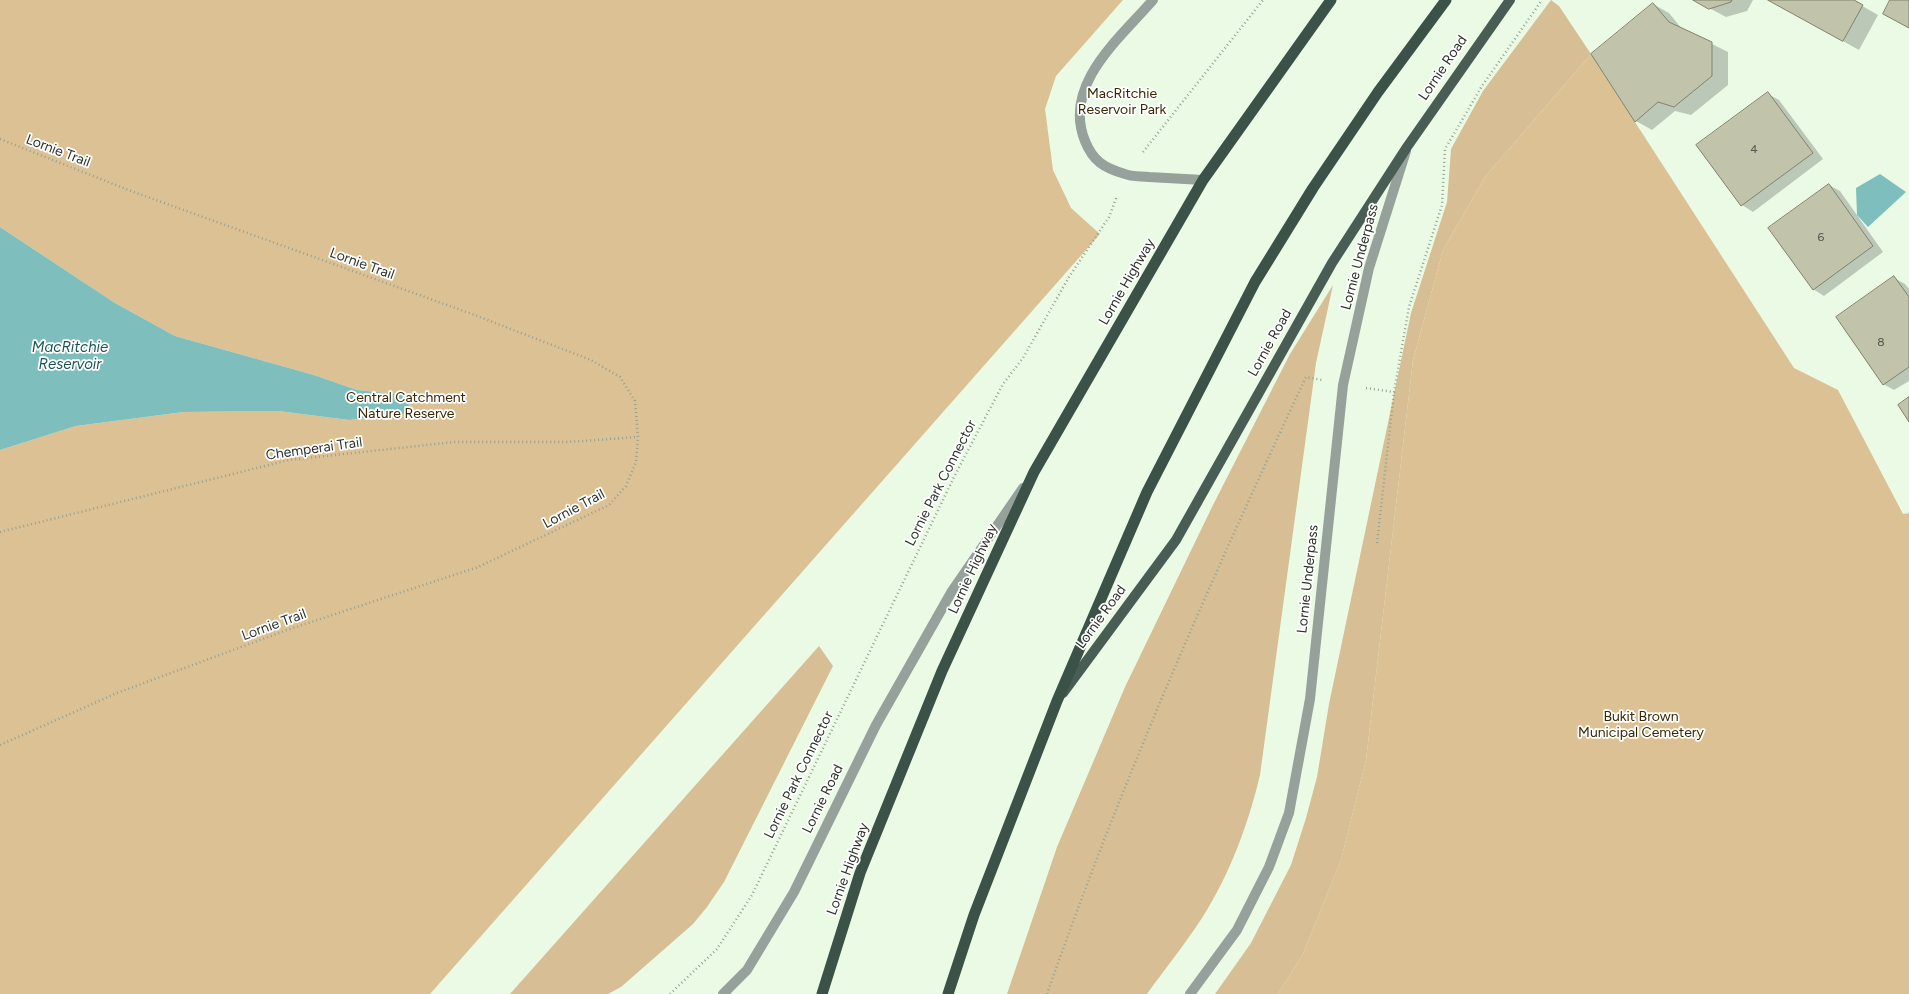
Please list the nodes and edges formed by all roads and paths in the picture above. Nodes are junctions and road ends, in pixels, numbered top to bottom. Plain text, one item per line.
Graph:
1 (1153, 0) edge
2 (1263, 0) edge
3 (1331, 0) edge
4 (1446, 0) edge
5 (1510, 0) edge
6 (1542, 0) edge
7 (0, 139) edge
8 (1408, 147) junction
9 (1126, 175) junction
10 (1203, 180) junction
11 (1343, 385) junction
12 (1394, 392) junction
13 (638, 437) junction
14 (1034, 472) junction
15 (0, 532) edge
16 (1377, 543) dead end
17 (1057, 701) junction
18 (0, 745) edge
19 (670, 994) edge
20 (723, 994) edge
21 (822, 994) edge
22 (948, 994) edge
23 (1047, 994) edge
24 (1190, 994) edge

1 - 9 street
2 - 9 path, Lornie Park Connector
3 - 10 highway
4 - 17 highway
5 - 8 main road, Lornie Road
6 - 12 path
7 - 13 path, Lornie Trail
8 - 11 street, Lornie Underpass
8 - 17 main road, Lornie Road
9 - 10 street
9 - 19 path, Lornie Park Connector
10 - 14 highway, Lornie Highway
11 - 12 path
11 - 23 path
11 - 24 street, Lornie Underpass
12 - 16 path
13 - 15 path, Chemperai Trail
13 - 18 path, Lornie Trail
14 - 20 street, Lornie Road
14 - 21 highway, Lornie Highway
17 - 22 highway

